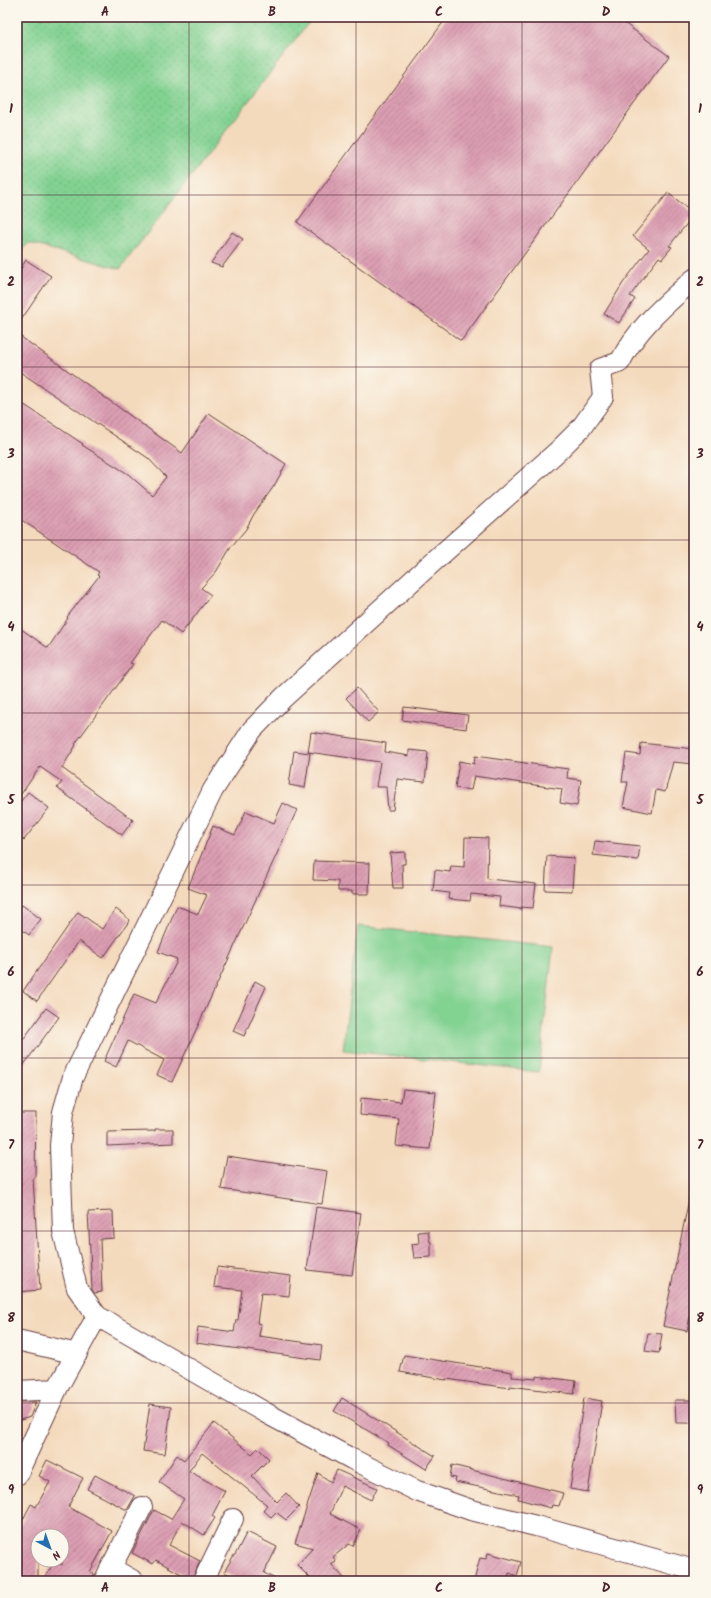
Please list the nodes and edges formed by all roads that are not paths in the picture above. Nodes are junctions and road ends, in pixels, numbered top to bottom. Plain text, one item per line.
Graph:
1 (694, 279) edge
2 (97, 1316) junction
3 (17, 1340) edge
4 (77, 1354) junction
5 (57, 1389) junction
6 (17, 1391) edge
7 (17, 1475) edge
8 (142, 1507) dead end
9 (233, 1519) dead end
10 (694, 1570) edge
11 (107, 1574) edge
12 (134, 1581) edge
13 (203, 1581) edge

1 - 2 street
2 - 4 street
2 - 10 street
3 - 4 street
4 - 5 street
5 - 6 street
5 - 7 street
8 - 11 street
9 - 13 street
11 - 12 street

